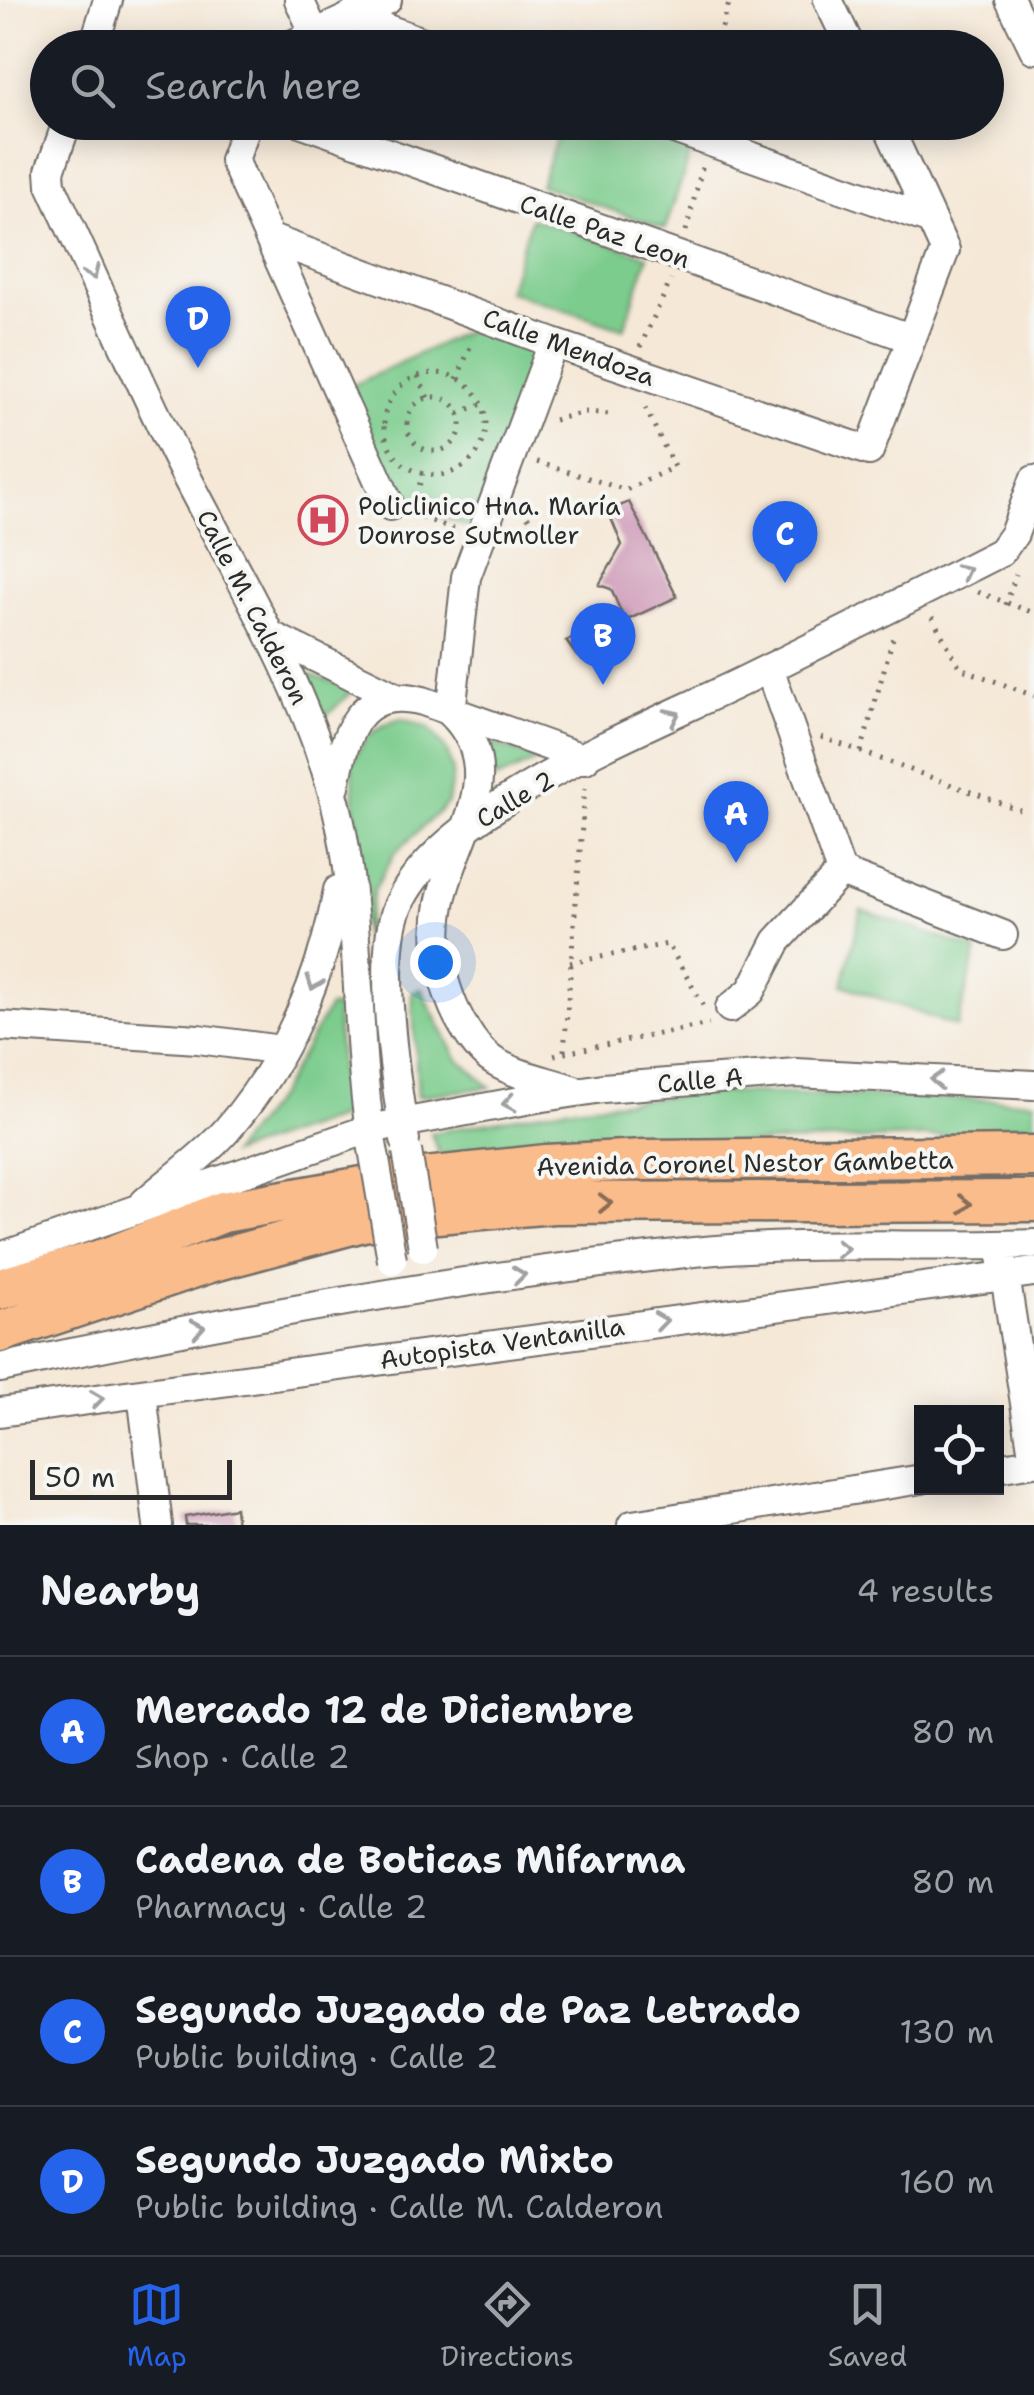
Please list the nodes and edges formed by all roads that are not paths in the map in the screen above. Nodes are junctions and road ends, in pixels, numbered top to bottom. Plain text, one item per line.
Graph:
1 (108, 0) edge
2 (298, 0) edge
3 (387, 0) edge
4 (828, 0) edge
5 (1010, 0) edge
6 (351, 16) junction
7 (99, 30) edge
8 (314, 30) edge
9 (324, 30) edge
10 (390, 30) edge
11 (842, 30) edge
12 (1034, 49) edge
13 (61, 140) edge
14 (242, 140) edge
15 (351, 140) edge
16 (705, 140) edge
17 (894, 140) edge
18 (932, 220) junction
19 (270, 240) junction
20 (910, 338) junction
21 (553, 344) junction
22 (1034, 480) edge
23 (390, 506) road end
24 (274, 637) junction
25 (769, 668) junction
26 (396, 696) junction
27 (450, 712) junction
28 (585, 768) junction
29 (333, 794) junction
30 (467, 828) junction
31 (344, 854) junction
32 (840, 872) junction
33 (1002, 935) dead end
34 (730, 1008) dead end
35 (0, 1026) edge
36 (281, 1050) junction
37 (1034, 1084) edge
38 (580, 1092) junction
39 (402, 1122) junction
40 (370, 1129) junction
41 (1034, 1156) edge
42 (401, 1191) junction
43 (1034, 1201) edge
44 (134, 1212) junction
45 (1034, 1244) edge
46 (1000, 1245) junction
47 (0, 1257) edge
48 (1034, 1272) edge
49 (1004, 1274) junction
50 (430, 1287) junction
51 (0, 1290) edge
52 (397, 1292) junction
53 (0, 1332) edge
54 (0, 1368) edge
55 (142, 1393) junction
56 (0, 1412) edge
57 (1034, 1461) edge
58 (1004, 1467) edge
59 (914, 1481) edge
60 (158, 1525) edge
61 (632, 1525) edge

1 - 7 street
2 - 8 street
3 - 6 street
4 - 11 street
5 - 12 street
6 - 9 street
6 - 10 street
13 -> 24 street, Calle M. Calderon
14 - 19 street
15 - 20 street, Calle Paz Leon
16 - 18 street
17 - 18 street
18 - 20 street
19 - 21 street, Calle Mendoza
19 - 23 street
20 - 21 street, Calle Mendoza
21 - 27 street
25 -> 22 street, Calle 2
24 - 26 street
24 - 29 street, Calle M. Calderon
28 -> 25 street, Calle 2
25 - 32 street
26 - 27 street
26 - 29 street
27 - 28 street
27 - 30 street
28 - 30 street, Calle 2
29 - 31 street, Calle M. Calderon
30 - 38 street
30 - 39 street, Calle 2
31 -> 36 street
31 - 40 street, Calle M. Calderon
32 - 33 street
32 - 34 street
35 - 36 street
36 - 44 street
37 -> 38 street, Calle A
38 -> 39 street, Calle A
39 - 40 street, Calle A
39 - 42 street, Calle 2
40 - 42 street, Calle M. Calderon
40 - 44 street
41 - 42 highway, Avenida Coronel Nestor Gambetta
42 -> 43 highway, Avenida Coronel Nestor Gambetta
42 - 50 street, Calle 2
42 - 51 highway
42 - 52 street, Calle M. Calderon, bridge
42 - 53 highway
44 - 47 street
45 - 46 street
46 - 49 street
50 -> 46 street
48 - 49 street, Autopista Ventanilla
55 -> 49 street, Autopista Ventanilla
49 - 57 street
50 - 52 street
54 -> 52 street
56 -> 55 street, Autopista Ventanilla
55 - 60 street
57 - 58 street
59 - 61 street

